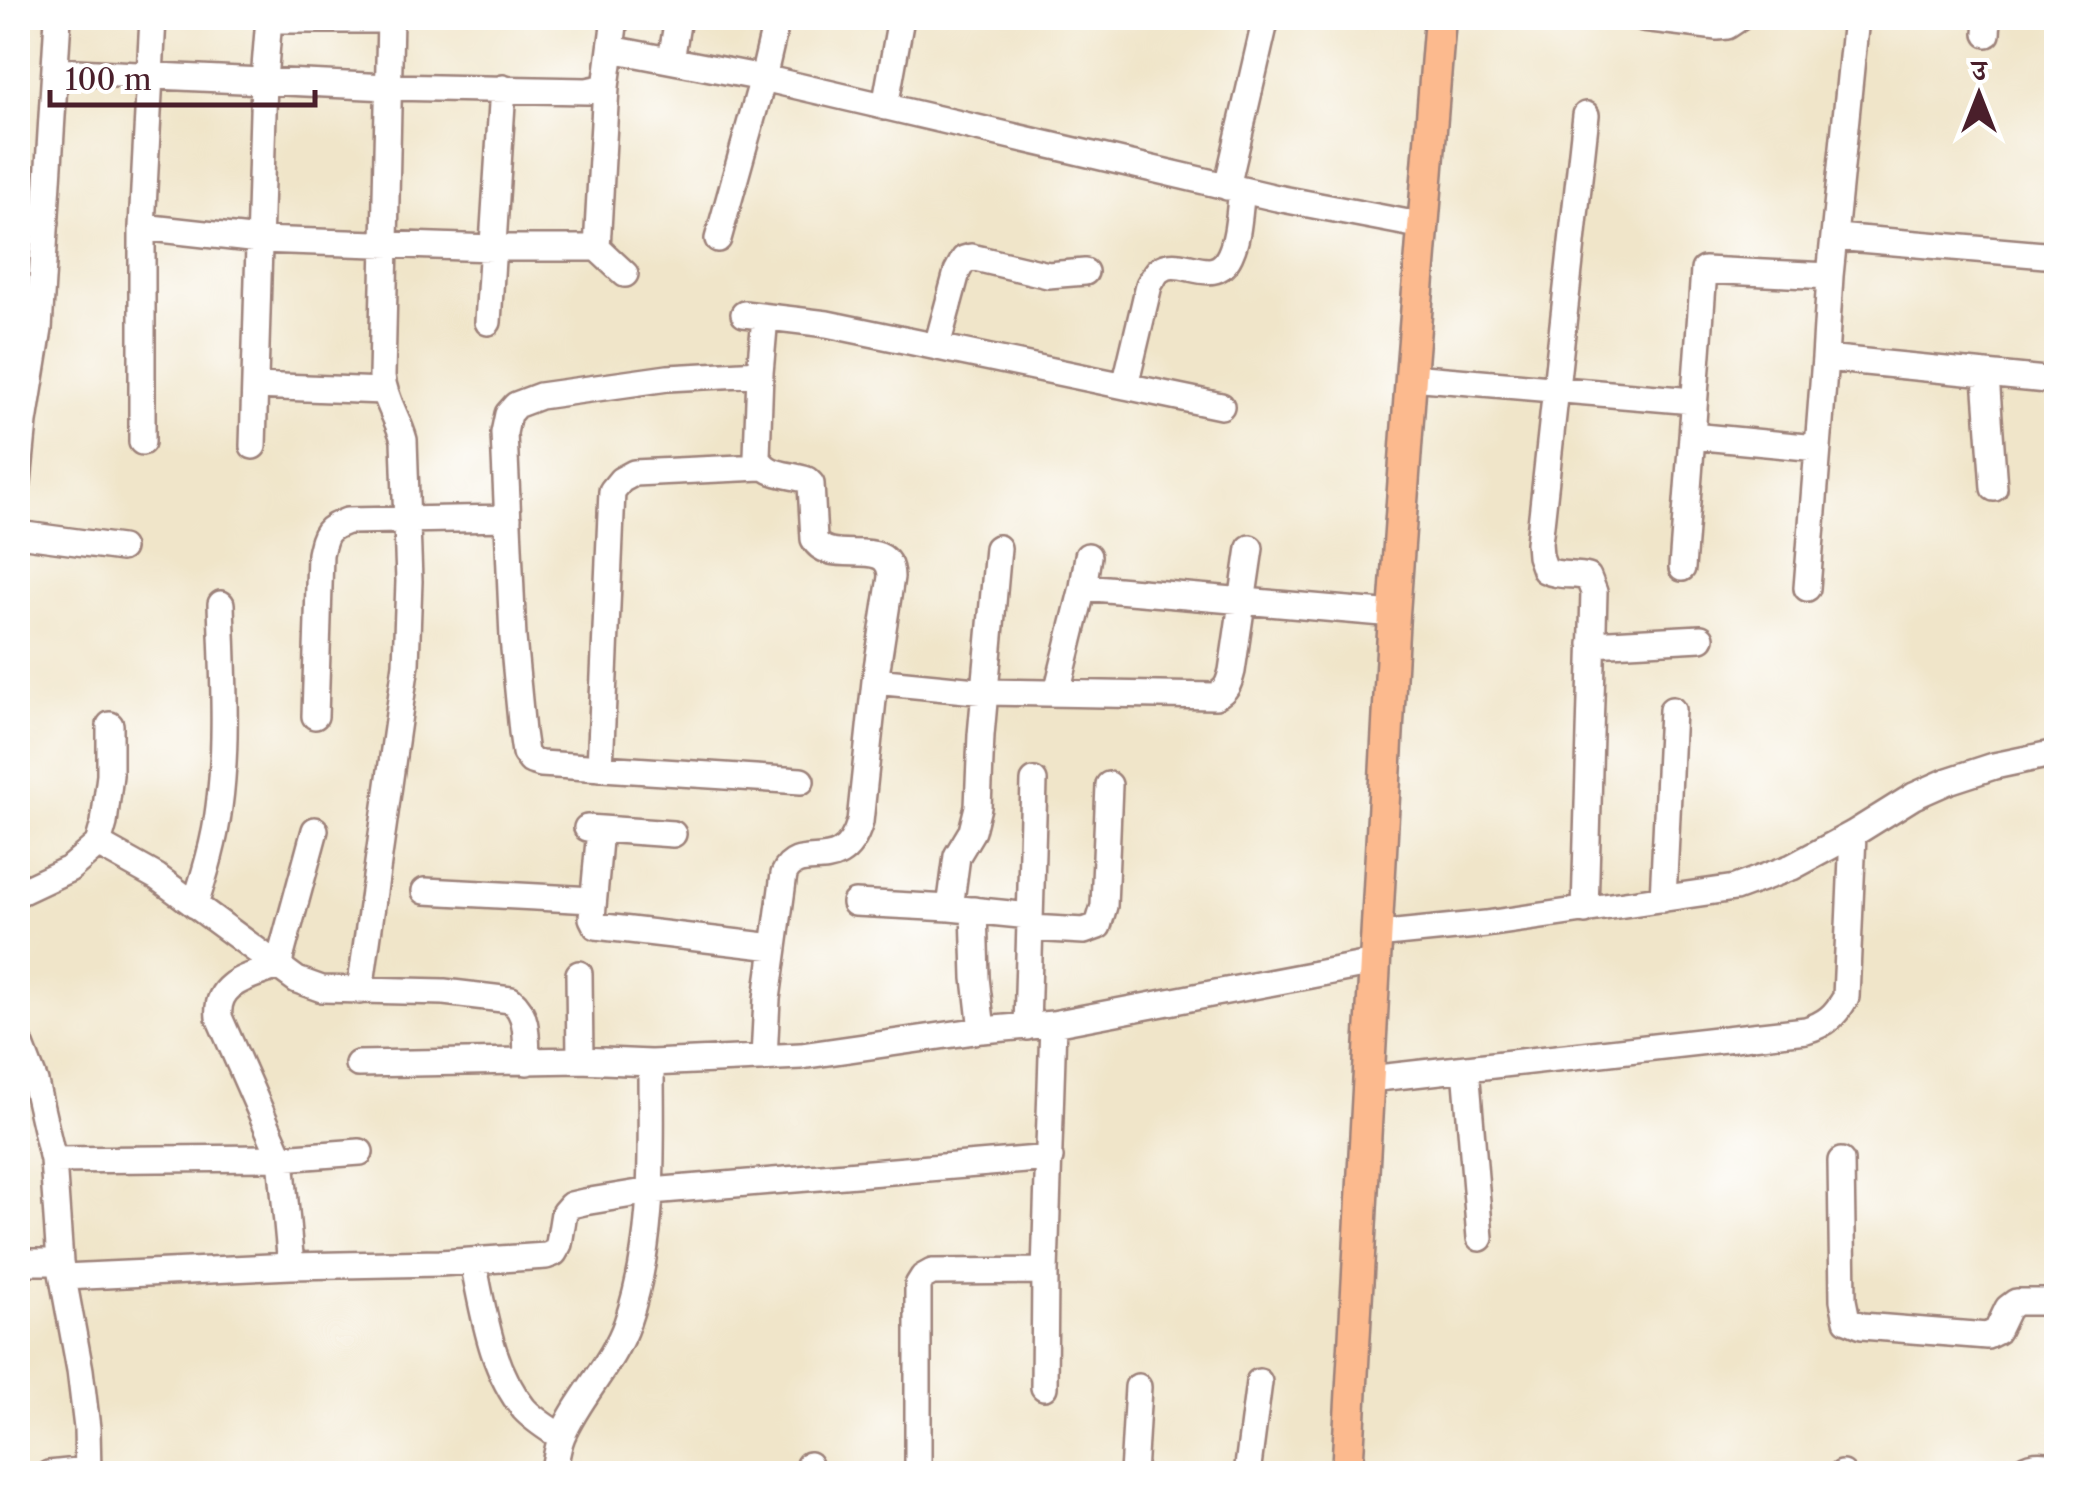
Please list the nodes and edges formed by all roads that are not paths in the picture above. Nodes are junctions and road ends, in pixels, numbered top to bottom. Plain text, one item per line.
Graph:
1 (58, 18) edge
2 (153, 18) edge
3 (390, 18) edge
4 (615, 18) edge
5 (678, 18) edge
6 (777, 18) edge
7 (901, 18) edge
8 (1266, 18) edge
9 (1440, 18) edge
10 (1643, 18) edge
11 (1738, 18) edge
12 (1856, 18) edge
13 (269, 19) edge
14 (611, 49) junction
15 (672, 60) junction
16 (55, 71) junction
17 (151, 76) junction
18 (763, 78) junction
19 (264, 80) junction
20 (388, 87) junction
21 (606, 87) junction
22 (503, 88) junction
23 (885, 107) junction
24 (1586, 115) dead end
25 (1235, 189) junction
26 (46, 222) junction
27 (18, 223) edge
28 (1424, 226) junction
29 (142, 227) junction
30 (1836, 237) junction
31 (718, 239) dead end
32 (259, 240) junction
33 (384, 244) junction
34 (492, 248) junction
35 (597, 248) junction
36 (2056, 256) edge
37 (1085, 272) dead end
38 (625, 274) dead end
39 (1830, 276) junction
40 (488, 322) dead end
41 (937, 346) junction
42 (1825, 358) junction
43 (760, 373) junction
44 (1986, 376) junction
45 (1410, 377) junction
46 (2056, 381) edge
47 (255, 386) junction
48 (1125, 386) junction
49 (1554, 388) junction
50 (383, 392) junction
51 (1693, 401) junction
52 (1221, 406) dead end
53 (21, 422) edge
54 (1692, 436) junction
55 (142, 442) dead end
56 (253, 446) dead end
57 (1816, 448) junction
58 (762, 467) junction
59 (18, 482) edge
60 (1994, 488) dead end
61 (407, 518) junction
62 (508, 518) junction
63 (18, 534) edge
64 (122, 548) dead end
65 (998, 548) dead end
66 (1250, 548) dead end
67 (1088, 556) dead end
68 (1682, 568) dead end
69 (1083, 587) junction
70 (1808, 588) dead end
71 (1242, 602) junction
72 (221, 604) dead end
73 (1394, 614) junction
74 (1700, 638) dead end
75 (1592, 644) junction
76 (875, 681) junction
77 (986, 692) junction
78 (1057, 692) junction
79 (1672, 710) dead end
80 (315, 716) dead end
81 (110, 726) dead end
82 (2056, 753) edge
83 (600, 768) junction
84 (801, 782) dead end
85 (1034, 782) dead end
86 (1109, 785) dead end
87 (314, 830) dead end
88 (672, 834) dead end
89 (1854, 834) junction
90 (98, 844) junction
91 (425, 891) dead end
92 (18, 893) edge
93 (1663, 899) junction
94 (593, 900) junction
95 (855, 903) dead end
96 (195, 905) junction
97 (962, 909) junction
98 (1585, 911) junction
99 (1030, 922) junction
100 (774, 947) junction
101 (1375, 949) junction
102 (278, 966) junction
103 (579, 974) dead end
104 (360, 991) junction
105 (1040, 1026) junction
106 (982, 1030) junction
107 (18, 1038) edge
108 (764, 1058) junction
109 (580, 1060) junction
110 (527, 1062) junction
111 (651, 1063) junction
112 (358, 1064) dead end
113 (1466, 1068) junction
114 (1369, 1080) junction
115 (360, 1152) dead end
116 (281, 1158) junction
117 (1050, 1158) junction
118 (54, 1160) junction
119 (1841, 1161) dead end
120 (650, 1192) junction
121 (1480, 1238) dead end
122 (18, 1262) edge
123 (473, 1262) junction
124 (291, 1266) junction
125 (62, 1270) junction
126 (1045, 1271) junction
127 (2056, 1302) edge
128 (1259, 1382) dead end
129 (1138, 1386) dead end
130 (1044, 1387) dead end
131 (562, 1438) junction
132 (2056, 1466) edge
133 (88, 1472) edge
134 (49, 1474) edge
135 (552, 1474) edge
136 (918, 1474) edge
137 (1133, 1474) edge
138 (1247, 1474) edge
139 (1347, 1474) edge
140 (2018, 1474) edge

1 - 16 street
2 - 17 street
3 - 13 street
3 - 20 street
4 - 14 street
5 - 15 street
6 - 18 street
7 - 23 street
8 - 25 street
9 - 28 main road
10 - 11 street
12 - 30 street
13 - 19 street
14 - 15 street
14 - 21 street
15 - 18 street
16 - 17 street
16 - 26 street
17 - 19 street
17 - 29 street
18 - 23 street
18 - 31 street
19 - 20 street
19 - 32 street
20 - 22 street
20 - 33 street
21 - 22 street
21 - 35 street
22 - 34 street
23 - 25 street
24 - 49 street
25 - 28 street
25 - 48 street
26 - 27 street
26 - 53 street
28 - 45 main road
29 - 32 street
29 - 55 street
30 - 36 street
30 - 39 street
32 - 33 street
32 - 47 street
33 - 34 street
33 - 50 street
34 - 35 street
34 - 40 street
35 - 38 street
37 - 41 street
39 - 42 street
39 - 51 street
41 - 43 street
41 - 48 street
42 - 44 street
42 - 57 street
43 - 58 street
43 - 62 street
44 - 46 street
44 - 60 street
45 - 49 street
45 - 73 main road
47 - 50 street
47 - 56 street
48 - 52 street
49 - 51 street
49 - 75 street
50 - 61 street
51 - 54 street
53 - 59 street
54 - 57 street
54 - 68 street
57 - 70 street
58 - 76 street
58 - 83 street
61 - 62 street
61 - 80 street
61 - 104 street
62 - 83 street
63 - 64 street
65 - 77 street
66 - 71 street
67 - 69 street
69 - 71 street
69 - 78 street
71 - 73 street
71 - 78 street
72 - 96 street
73 - 101 main road
74 - 75 street
75 - 98 street
76 - 77 street
76 - 100 street
77 - 78 street
77 - 97 street
79 - 93 street
81 - 90 street
82 - 89 street
83 - 84 street
85 - 99 street
86 - 99 street
87 - 102 street
88 - 94 street
89 - 93 street
89 - 113 street
90 - 92 street
90 - 96 street
91 - 94 street
93 - 98 street
94 - 100 street
95 - 97 street
96 - 102 street
97 - 99 street
97 - 106 street
98 - 101 street
99 - 105 street
100 - 108 street
101 - 105 street
101 - 114 main road
102 - 104 street
102 - 116 street
103 - 109 street
104 - 110 street
105 - 106 street
105 - 117 street
106 - 108 street
107 - 118 street
108 - 111 street
109 - 110 street
109 - 111 street
110 - 112 street
111 - 120 street
113 - 114 street
113 - 121 street
114 - 139 main road
115 - 116 street
116 - 118 street
116 - 124 street
117 - 120 street
117 - 126 street
118 - 125 street
119 - 127 street
120 - 123 street
120 - 131 street
122 - 125 street
123 - 124 street
123 - 131 street
124 - 125 street
125 - 133 street
126 - 130 street
126 - 136 street
128 - 138 street
129 - 137 street
131 - 135 street
132 - 140 street
133 - 134 street

